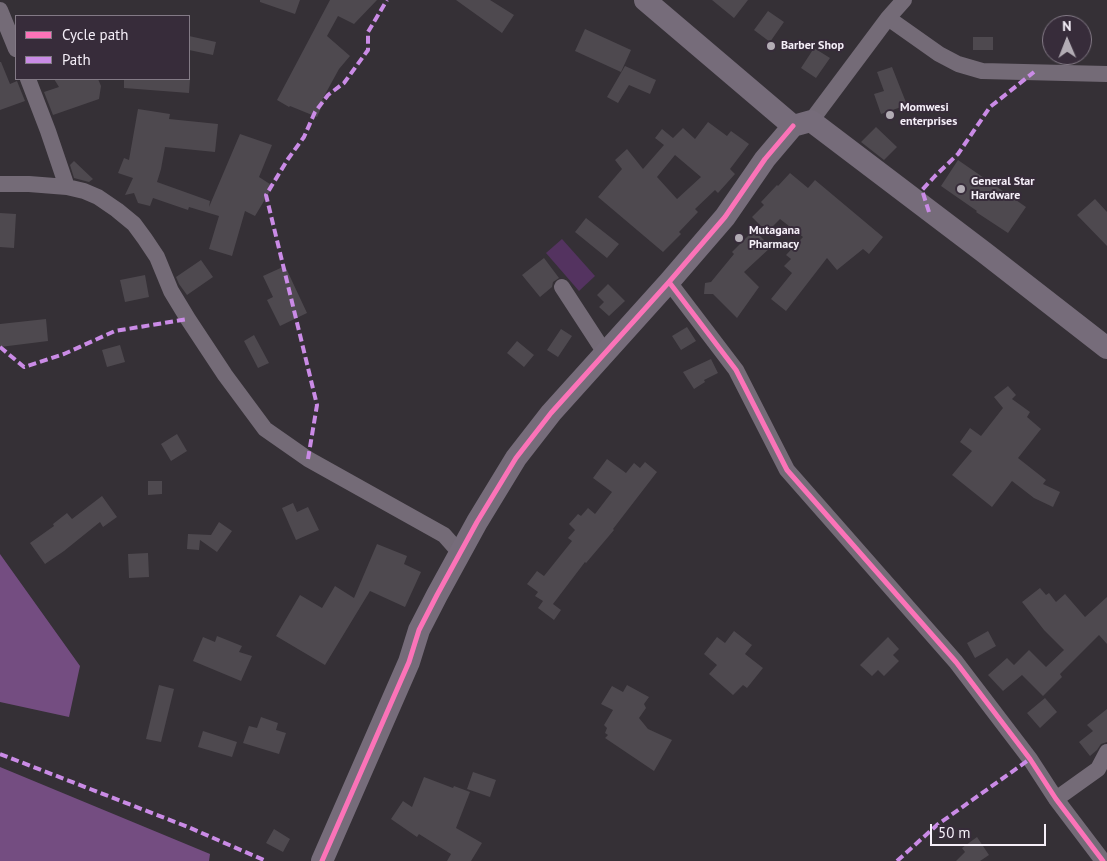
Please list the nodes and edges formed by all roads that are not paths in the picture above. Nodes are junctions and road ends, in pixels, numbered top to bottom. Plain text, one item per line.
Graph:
1 (645, 0) edge
2 (904, 0) edge
3 (0, 10) edge
4 (888, 18) junction
5 (15, 46) edge
6 (1107, 74) edge
7 (28, 80) edge
8 (802, 123) junction
9 (0, 184) edge
10 (67, 187) junction
11 (669, 282) junction
12 (562, 287) dead end
13 (1107, 348) edge
14 (605, 353) junction
15 (460, 553) junction
16 (1107, 752) edge
17 (1056, 799) junction
18 (322, 861) edge
19 (1103, 861) edge

1 - 8 street
2 - 4 street
3 - 5 street
4 - 6 street
4 - 8 street
7 - 10 street
8 - 11 street
8 - 13 street
9 - 10 street
10 - 15 street
11 - 14 street
11 - 17 street
12 - 14 street
14 - 15 street
15 - 18 street
16 - 17 street
17 - 19 street

